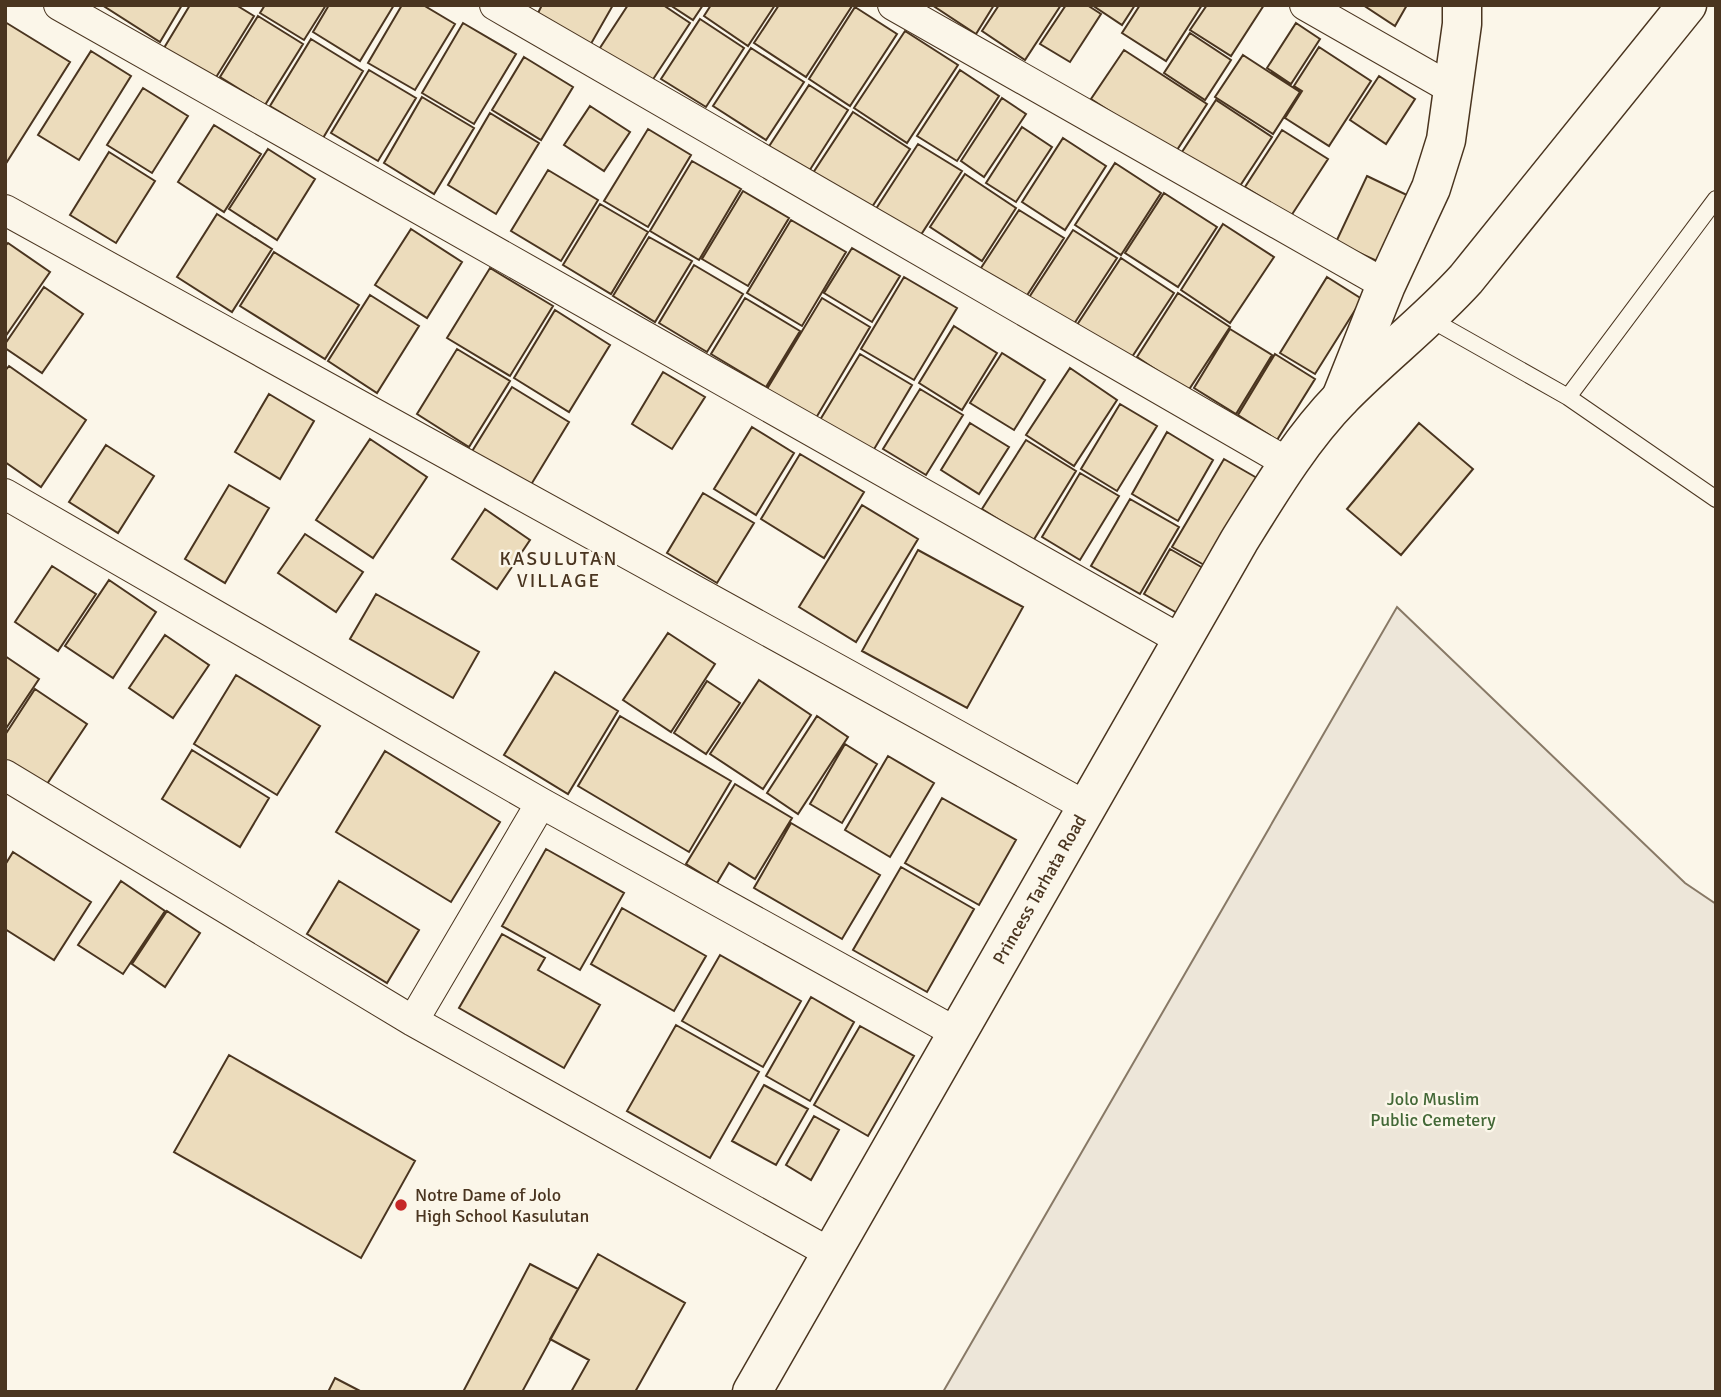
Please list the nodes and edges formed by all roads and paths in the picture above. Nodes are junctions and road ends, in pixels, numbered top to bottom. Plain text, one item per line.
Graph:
1 (59, 5) edge
2 (495, 5) edge
3 (893, 5) edge
4 (1305, 5) edge
5 (1462, 5) edge
6 (1687, 5) edge
7 (1454, 90) junction
8 (1716, 199) edge
9 (5, 210) edge
10 (1386, 285) junction
11 (1430, 319) junction
12 (1568, 397) junction
13 (1341, 398) junction
14 (1288, 463) junction
15 (5, 494) edge
16 (1716, 499) edge
17 (1183, 641) junction
18 (5, 775) edge
19 (541, 803) junction
20 (1087, 807) junction
21 (413, 1021) junction
22 (957, 1033) junction
23 (830, 1252) junction
24 (752, 1392) edge

1 - 17 street
2 - 14 street
3 - 10 street
4 - 7 street
5 - 7 main road
6 - 11 main road
7 - 10 main road
8 - 12 lane
9 - 20 street
10 - 13 main road
11 - 12 lane
11 - 13 main road
12 - 16 lane
13 - 14 main road, Princess Tarhata Road
14 - 17 main road, Princess Tarhata Road
15 - 19 street
17 - 20 main road, Princess Tarhata Road
18 - 21 street
19 - 21 street
19 - 22 street
20 - 22 main road, Princess Tarhata Road
21 - 23 street
22 - 23 main road, Princess Tarhata Road
23 - 24 main road, Princess Tarhata Road

